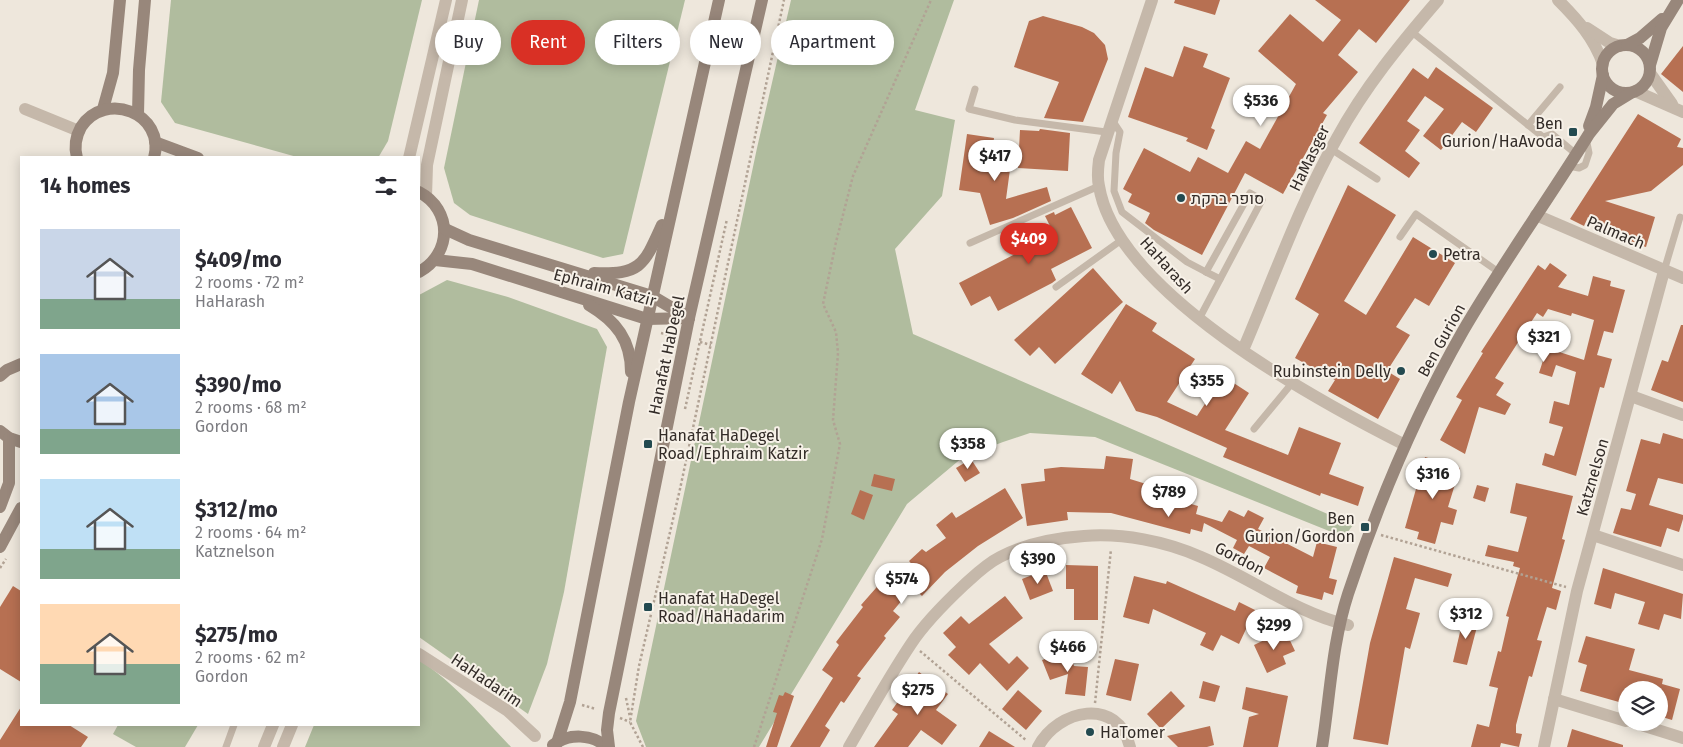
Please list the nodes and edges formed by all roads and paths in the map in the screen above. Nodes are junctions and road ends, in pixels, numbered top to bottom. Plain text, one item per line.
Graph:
1 (120, 0) edge
2 (145, 0) edge
3 (446, 0) edge
4 (462, 0) edge
5 (719, 0) edge
6 (762, 0) edge
7 (784, 0) edge
8 (931, 0) edge
9 (1152, 0) edge
10 (1438, 0) edge
11 (1558, 0) edge
12 (1678, 0) edge
13 (1670, 12) junction
14 (1573, 16) junction
15 (1412, 32) junction
16 (1623, 45) junction
17 (1650, 69) junction
18 (1603, 70) junction
19 (1560, 87) dead end
20 (975, 89) dead end
21 (1633, 92) junction
22 (25, 109) dead end
23 (103, 109) junction
24 (1680, 111) edge
25 (138, 114) junction
26 (1111, 119) junction
27 (1528, 125) junction
28 (79, 131) junction
29 (1106, 132) junction
30 (155, 142) junction
31 (1581, 145) junction
32 (1331, 149) junction
33 (77, 156) edge
34 (154, 156) edge
35 (193, 156) edge
36 (409, 156) edge
37 (1568, 166) junction
38 (1377, 179) dead end
39 (1100, 189) junction
40 (422, 194) edge
41 (673, 202) junction
42 (728, 214) dead end
43 (1536, 215) junction
44 (1680, 218) dead end
45 (445, 229) junction
46 (1400, 237) dead end
47 (1123, 239) junction
48 (970, 243) dead end
49 (435, 260) junction
50 (420, 271) edge
51 (1664, 271) junction
52 (575, 272) junction
53 (1206, 272) junction
54 (1500, 273) junction
55 (1683, 278) edge
56 (1220, 280) junction
57 (1056, 287) dead end
58 (563, 292) junction
59 (652, 296) junction
60 (689, 318) junction
61 (1199, 320) junction
62 (646, 324) junction
63 (685, 338) junction
64 (700, 342) junction
65 (711, 345) junction
66 (1243, 350) junction
67 (20, 364) edge
68 (0, 376) edge
69 (1294, 382) junction
70 (1631, 396) junction
71 (629, 402) junction
72 (1683, 415) edge
73 (683, 418) dead end
74 (1254, 429) dead end
75 (10, 437) edge
76 (1405, 445) junction
77 (0, 507) edge
78 (20, 510) edge
79 (1371, 532) junction
80 (1593, 535) junction
81 (1111, 545) dead end
82 (0, 547) edge
83 (1683, 565) edge
84 (1577, 590) junction
85 (1345, 624) junction
86 (911, 644) junction
87 (420, 655) edge
88 (626, 694) dead end
89 (1554, 699) junction
90 (1094, 714) junction
91 (1618, 719) edge
92 (630, 722) junction
93 (234, 726) edge
94 (273, 726) edge
95 (292, 726) edge
96 (1661, 731) edge
97 (535, 736) dead end
98 (1683, 738) edge
99 (554, 745) edge
100 (226, 747) edge
101 (264, 747) edge
102 (282, 747) edge
103 (608, 747) edge
104 (643, 747) edge
105 (754, 747) edge
106 (849, 747) edge
107 (1034, 747) edge
108 (1038, 747) edge
109 (1130, 747) edge
110 (1322, 747) edge
111 (1544, 747) edge

1 - 23 street
2 - 25 street
3 - 36 street
4 - 40 street
5 - 41 street, Hanafat HaDegel
6 - 60 street, Hanafat HaDegel
7 - 65 path
8 - 105 path
9 - 26 street, HaHarash
10 - 15 street, HaMasger
11 - 14 street
12 - 13 street
13 - 16 street
13 - 17 street
14 - 16 street
14 - 18 street
15 - 27 lane
15 - 32 street, HaMasger
16 - 17 street
16 - 18 street
17 - 21 street
17 - 24 street
18 - 21 street
18 - 31 street, Ben Gurion
19 - 27 lane
20 - 29 lane
21 - 24 street
21 - 31 street, Ben Gurion
22 - 28 street
23 - 25 street
23 - 28 street
25 - 30 street
26 - 29 street, HaHarash
26 - 53 lane
27 - 31 lane
28 - 33 street
29 - 39 street, HaHarash
30 - 34 street
30 - 35 street
31 - 37 street, Ben Gurion
31 - 37 lane
32 - 38 lane
32 - 66 street, HaMasger
37 - 43 street, Ben Gurion
39 - 47 street, HaHarash
39 - 48 lane
40 - 45 street
41 - 52 street
41 - 59 street, Hanafat HaDegel
42 - 64 path
43 - 51 street, Palmach
43 - 54 street, Ben Gurion
44 - 51 lane, Katznelson
45 - 49 street
45 - 52 street, Ephraim Katzir
46 - 54 lane
47 - 57 lane
47 - 61 street, HaHarash
49 - 50 street
49 - 58 street, Ephraim Katzir
51 - 55 street, Palmach
51 - 70 street, Katznelson
52 - 59 street, Ephraim Katzir
53 - 56 lane
53 - 56 lane
54 - 76 street, Ben Gurion
56 - 61 lane
58 - 62 street, Ephraim Katzir
58 - 71 street
59 - 60 street, Ephraim Katzir
59 - 62 street, Hanafat HaDegel
60 - 62 street, Ephraim Katzir
60 - 63 street, Hanafat HaDegel
61 - 66 street, HaHarash
62 - 63 path
62 - 71 street, Hanafat HaDegel
63 - 64 path
63 - 103 street, Hanafat HaDegel
64 - 65 path
64 - 73 path
65 - 92 path
66 - 69 street, HaHarash
67 - 68 street
69 - 74 lane
69 - 76 street, HaHarash
70 - 72 street
70 - 80 street, Katznelson
71 - 99 street, Hanafat HaDegel
75 - 77 street
76 - 79 street, Ben Gurion
78 - 82 street
79 - 84 path
79 - 85 street, Ben Gurion
80 - 83 street
80 - 84 street, Katznelson
81 - 90 path
84 - 89 street, Katznelson
85 - 86 street, Gordon
85 - 110 street, Ben Gurion
86 - 106 street, Gordon
86 - 107 path
87 - 97 street, HaHadarim
88 - 92 path
89 - 91 street
89 - 111 street, Katznelson
90 - 108 street
90 - 109 street
92 - 104 path
93 - 100 lane
94 - 101 street
95 - 102 street
96 - 98 street
99 - 103 street

